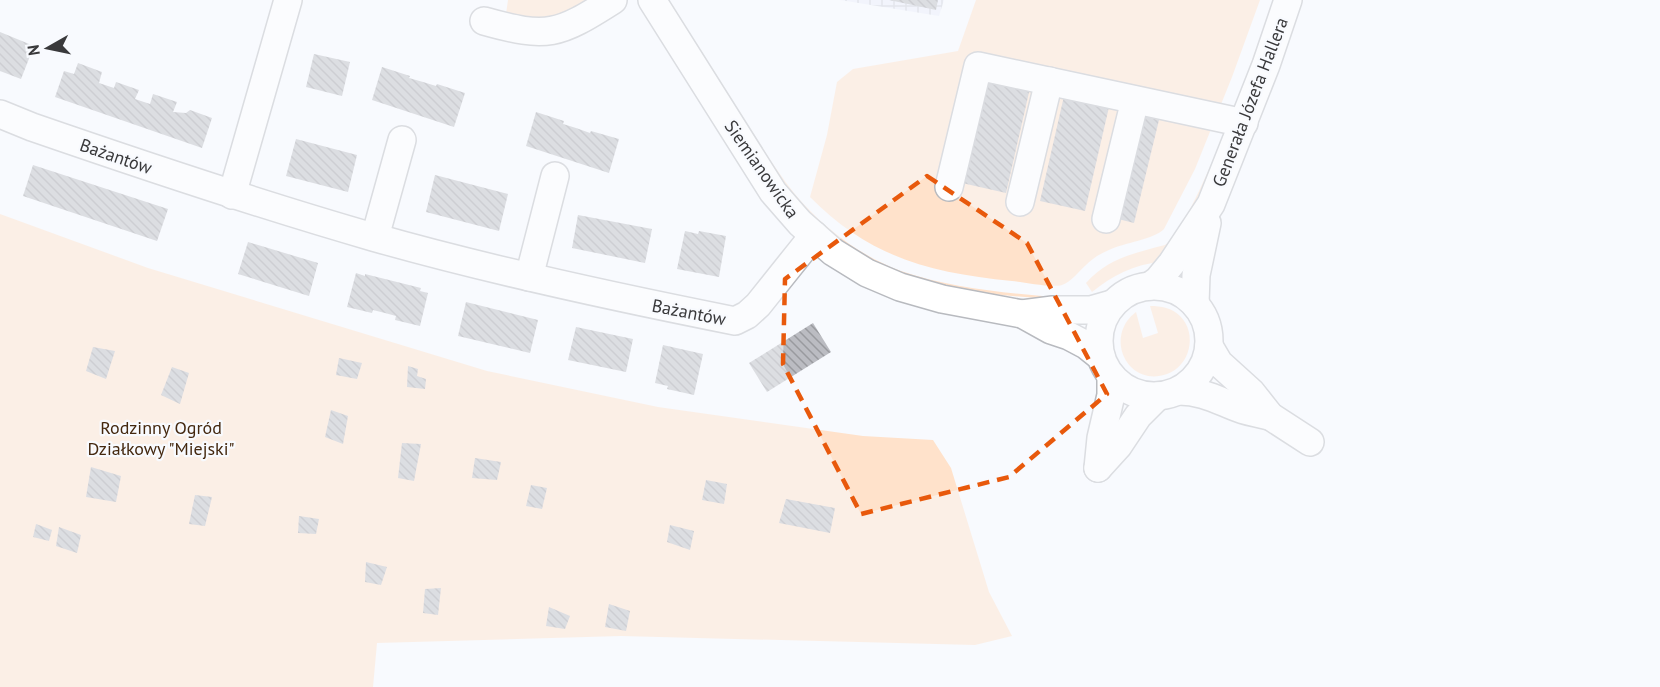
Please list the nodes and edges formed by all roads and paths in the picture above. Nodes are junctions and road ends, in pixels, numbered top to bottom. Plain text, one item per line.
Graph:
1 (288, 0) edge
2 (613, 0) edge
3 (652, 0) edge
4 (1288, 0) edge
5 (484, 21) dead end
6 (1049, 81) junction
7 (1135, 100) junction
8 (0, 114) edge
9 (1244, 123) junction
10 (402, 140) dead end
11 (555, 176) dead end
12 (949, 187) dead end
13 (232, 195) junction
14 (1020, 202) dead end
15 (1211, 204) junction
16 (1106, 219) dead end
17 (814, 236) junction
18 (375, 237) junction
19 (529, 277) junction
20 (1150, 286) junction
21 (1195, 303) junction
22 (1112, 304) junction
23 (1022, 314) junction
24 (1209, 345) junction
25 (1106, 366) junction
26 (1169, 394) junction
27 (1270, 416) junction
28 (1310, 442) dead end

1 - 13 street
2 - 5 street
3 - 17 street, Siemianowicka
4 - 9 street, Generała Józefa Hallera
6 - 7 street
6 - 12 street
6 - 14 street
7 - 9 street
7 - 16 street
8 - 13 street, Bażantów
9 - 15 street, Generała Józefa Hallera
10 - 18 street
11 - 19 street
13 - 18 street, Bażantów
15 - 20 street, Generała Józefa Hallera
15 - 21 street, Generała Józefa Hallera
17 - 19 street, Bażantów
17 - 23 street, Siemianowicka
18 - 19 street, Bażantów
20 - 21 street
20 - 22 street
21 - 24 street
22 - 23 street, Siemianowicka
22 - 25 street
23 - 25 street, Siemianowicka
24 - 26 street
24 - 27 street
25 - 26 street
25 - 26 street
26 - 27 street
27 - 28 street

